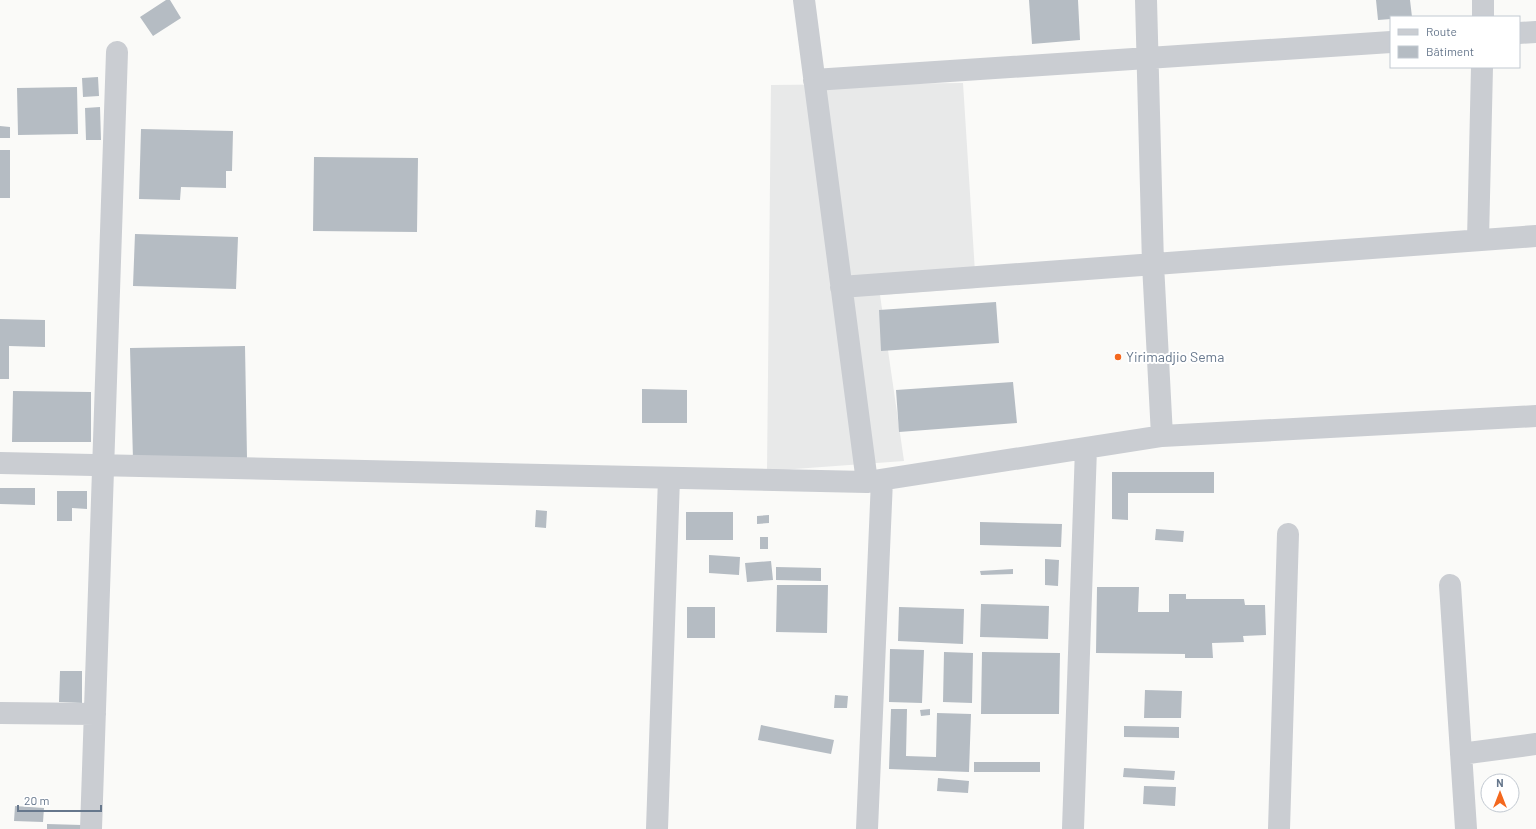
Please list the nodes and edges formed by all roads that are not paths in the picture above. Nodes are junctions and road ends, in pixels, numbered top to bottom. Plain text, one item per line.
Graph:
1 (804, 0) edge
2 (1146, 0) edge
3 (1483, 0) edge
4 (1483, 16) edge
5 (1536, 32) edge
6 (1520, 33) edge
7 (1390, 42) edge
8 (117, 52) dead end
9 (1148, 58) junction
10 (1482, 68) edge
11 (814, 80) junction
12 (1536, 236) edge
13 (1478, 240) junction
14 (1153, 264) junction
15 (841, 287) junction
16 (1536, 416) edge
17 (1162, 436) junction
18 (1086, 448) junction
19 (0, 463) edge
20 (103, 465) junction
21 (669, 478) junction
22 (875, 481) junction
23 (1288, 534) dead end
24 (1450, 584) dead end
25 (0, 713) edge
26 (95, 714) junction
27 (1536, 744) edge
28 (1461, 754) junction
29 (91, 829) edge
30 (657, 829) edge
31 (867, 829) edge
32 (1074, 829) edge
33 (1279, 829) edge
34 (1466, 829) edge

1 - 11 street
2 - 9 street
3 - 4 street
5 - 6 street
7 - 9 street
8 - 20 street
9 - 11 street
9 - 14 street
10 - 13 street
11 - 15 street
12 - 13 street
13 - 14 street
14 - 15 street
14 - 17 street
15 - 22 street
16 - 17 street
17 - 18 street
18 - 22 street
18 - 32 street
19 - 20 street
20 - 21 street
20 - 26 street
21 - 22 street
21 - 30 street
22 - 31 street
23 - 33 street
24 - 28 street
25 - 26 street
26 - 29 street
27 - 28 street
28 - 34 street

